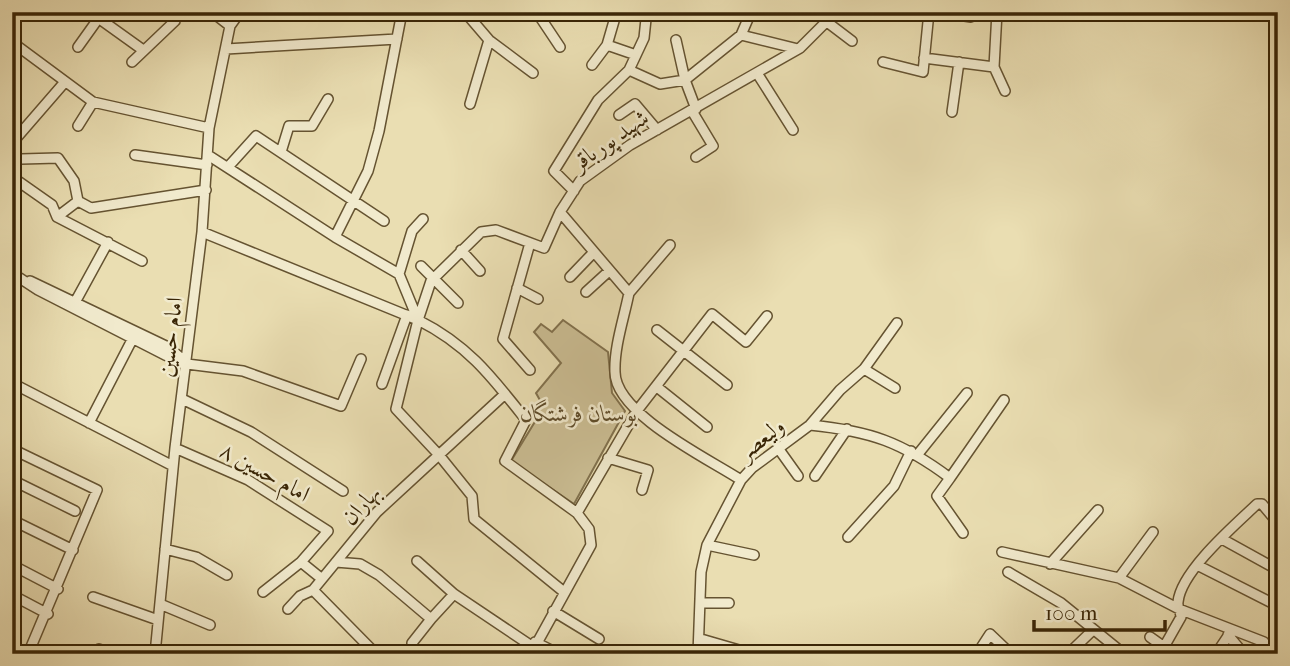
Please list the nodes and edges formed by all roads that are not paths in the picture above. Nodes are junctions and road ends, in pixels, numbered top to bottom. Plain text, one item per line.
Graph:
1 (212, 12) edge
2 (224, 12) edge
3 (240, 12) edge
4 (402, 12) edge
5 (464, 12) edge
6 (522, 12) edge
7 (652, 12) edge
8 (751, 12) edge
9 (836, 12) edge
10 (929, 12) edge
11 (939, 12) edge
12 (997, 12) edge
13 (94, 15) edge
14 (971, 17) dead end
15 (175, 21) dead end
16 (614, 22) dead end
17 (827, 22) junction
18 (230, 26) junction
19 (741, 35) junction
20 (397, 39) junction
21 (489, 40) junction
22 (676, 40) dead end
23 (852, 41) dead end
24 (12, 43) edge
25 (607, 46) junction
26 (78, 47) dead end
27 (559, 47) dead end
28 (226, 49) junction
29 (798, 49) junction
30 (143, 50) junction
31 (636, 55) junction
32 (924, 58) junction
33 (132, 62) dead end
34 (883, 62) dead end
35 (959, 62) junction
36 (592, 65) dead end
37 (994, 67) junction
38 (629, 70) junction
39 (533, 73) dead end
40 (757, 73) junction
41 (685, 80) junction
42 (64, 83) junction
43 (1005, 91) dead end
44 (327, 99) dead end
45 (93, 102) junction
46 (470, 104) dead end
47 (694, 110) junction
48 (952, 112) dead end
49 (619, 115) dead end
50 (78, 126) dead end
51 (209, 128) junction
52 (657, 130) junction
53 (793, 130) dead end
54 (12, 143) edge
55 (281, 152) junction
56 (135, 155) dead end
57 (696, 156) dead end
58 (21, 159) dead end
59 (208, 160) junction
60 (228, 167) junction
61 (12, 184) edge
62 (206, 190) junction
63 (574, 191) junction
64 (353, 198) junction
65 (78, 201) junction
66 (560, 212) junction
67 (57, 217) junction
68 (424, 219) dead end
69 (384, 221) dead end
70 (202, 232) junction
71 (335, 237) junction
72 (108, 242) junction
73 (530, 243) junction
74 (670, 244) dead end
75 (461, 250) junction
76 (594, 252) junction
77 (142, 261) dead end
78 (421, 266) dead end
79 (480, 271) dead end
80 (609, 271) junction
81 (12, 273) edge
82 (399, 274) junction
83 (570, 276) dead end
84 (434, 278) junction
85 (517, 288) junction
86 (586, 292) dead end
87 (629, 293) junction
88 (538, 299) dead end
89 (458, 303) dead end
90 (74, 305) junction
91 (407, 315) junction
92 (767, 316) dead end
93 (418, 320) junction
94 (897, 323) dead end
95 (657, 330) dead end
96 (135, 335) junction
97 (684, 353) junction
98 (360, 359) dead end
99 (187, 363) junction
100 (864, 369) junction
101 (530, 370) dead end
102 (12, 383) edge
103 (382, 384) dead end
104 (727, 385) dead end
105 (657, 387) junction
106 (895, 388) dead end
107 (967, 393) dead end
108 (505, 394) junction
109 (182, 399) junction
110 (1004, 400) dead end
111 (636, 412) junction
112 (89, 423) junction
113 (810, 425) junction
114 (707, 427) dead end
115 (847, 429) junction
116 (175, 448) junction
117 (778, 448) junction
118 (12, 449) edge
119 (914, 453) junction
120 (439, 455) junction
121 (608, 458) junction
122 (173, 466) junction
123 (798, 476) dead end
124 (815, 477) dead end
125 (950, 478) junction
126 (12, 480) edge
127 (741, 480) junction
128 (642, 490) dead end
129 (343, 491) dead end
130 (1098, 510) dead end
131 (75, 511) dead end
132 (576, 513) junction
133 (12, 520) edge
134 (1277, 522) edge
135 (1153, 532) dead end
136 (963, 533) dead end
137 (848, 537) dead end
138 (1222, 539) junction
139 (707, 545) junction
140 (165, 549) junction
141 (73, 550) junction
142 (1002, 552) dead end
143 (754, 555) dead end
144 (417, 561) dead end
145 (301, 562) junction
146 (336, 562) junction
147 (1050, 564) junction
148 (12, 565) edge
149 (1197, 565) junction
150 (1278, 570) edge
151 (1008, 572) dead end
152 (227, 575) dead end
153 (1119, 578) junction
154 (322, 579) junction
155 (58, 589) junction
156 (313, 590) junction
157 (263, 592) dead end
158 (564, 592) junction
159 (454, 594) junction
160 (12, 595) edge
161 (93, 597) dead end
162 (701, 603) junction
163 (729, 603) dead end
164 (160, 604) junction
165 (1278, 606) edge
166 (288, 609) dead end
167 (1179, 609) junction
168 (553, 611) junction
169 (48, 614) junction
170 (431, 619) junction
171 (158, 620) junction
172 (210, 625) dead end
173 (1093, 630) junction
174 (1230, 633) junction
175 (1150, 636) dead end
176 (599, 639) dead end
177 (701, 639) junction
178 (1264, 642) dead end
179 (412, 643) dead end
180 (533, 648) edge
181 (99, 649) dead end
182 (739, 650) dead end
183 (1162, 650) edge
184 (372, 653) edge
185 (29, 654) edge
186 (112, 654) edge
187 (155, 654) edge
188 (559, 654) edge
189 (698, 654) edge
190 (977, 654) edge
191 (1011, 654) edge
192 (1068, 654) edge
193 (1124, 654) edge
194 (1216, 654) edge
195 (1244, 654) edge

1 - 18 street
2 - 18 street
3 - 18 street
4 - 20 street
5 - 21 street
6 - 27 street
7 - 31 street
8 - 19 street
9 - 17 street, شهید پورباقر
10 - 32 street
11 - 14 street
12 - 37 street
13 - 26 street
13 - 30 street
15 - 30 street
16 - 25 street
17 - 23 street
17 - 29 street, شهید پورباقر
18 - 28 street, امام حسین
19 - 29 street
19 - 41 street
20 - 28 street
20 - 64 street
21 - 39 street
21 - 46 street
22 - 41 street
24 - 42 street
25 - 31 street
25 - 36 street
28 - 51 street, امام حسین
29 - 40 street, شهید پورباقر
30 - 33 street
31 - 38 street
32 - 34 street
32 - 35 street
35 - 37 street
35 - 48 street
37 - 43 street
38 - 41 street
38 - 63 street
40 - 47 street, شهید پورباقر
40 - 53 street
41 - 47 street
42 - 45 street
42 - 54 street
44 - 55 street
45 - 50 street
45 - 51 street
47 - 52 street, شهید پورباقر
47 - 57 street
49 - 52 street
51 - 59 street, امام حسین
52 - 63 street, شهید پورباقر
55 - 60 street
55 - 64 street
56 - 59 street
58 - 65 street
59 - 60 street
59 - 62 street, امام حسین
60 - 71 street
61 - 67 street
62 - 65 street
62 - 70 street, امام حسین
63 - 66 street, شهید پورباقر
64 - 69 street
64 - 71 street
65 - 67 street
66 - 73 street, شهید پورباقر
66 - 76 street
67 - 72 street
68 - 82 street
70 - 91 street
70 - 99 street, امام حسین
71 - 82 street
72 - 77 street
72 - 90 street
73 - 75 street
73 - 85 street
74 - 87 street
75 - 79 street
75 - 84 street
76 - 80 street
76 - 83 street
78 - 84 street
80 - 86 street
80 - 87 street
81 - 90 street
82 - 93 street
84 - 89 street
84 - 93 street
85 - 88 street
85 - 101 street
87 - 111 street
90 - 96 street
91 - 93 street
91 - 103 street
92 - 97 street
93 - 108 street
93 - 120 street
94 - 100 street, ولیعصر
95 - 97 street
96 - 99 street
96 - 112 street
97 - 104 street
97 - 105 street
98 - 99 street
99 - 109 street, امام حسین
100 - 106 street
100 - 113 street, ولیعصر
102 - 112 street
105 - 111 street
105 - 114 street
107 - 119 street
108 - 120 street, بهاران
108 - 132 street
109 - 116 street, امام حسین
109 - 129 street
110 - 125 street
111 - 121 street
111 - 127 street
112 - 122 street
113 - 115 street
113 - 117 street, ولیعصر
115 - 119 street
115 - 124 street
116 - 122 street, امام حسین
116 - 145 street, امام حسین ۸
117 - 123 street
117 - 127 street, ولیعصر
118 - 141 street
119 - 125 street
119 - 137 street
120 - 146 street, بهاران
120 - 158 street
121 - 128 street
121 - 132 street
122 - 140 street, امام حسین
125 - 136 street
126 - 131 street
127 - 139 street, ولیعصر
130 - 147 street
132 - 158 street
133 - 141 street
134 - 138 street
135 - 153 street
138 - 149 street
138 - 150 street
139 - 143 street
139 - 162 street, ولیعصر
140 - 152 street
140 - 164 street, امام حسین
141 - 155 street
142 - 147 street
144 - 159 street
145 - 154 street
145 - 157 street, امام حسین ۸
146 - 154 street, بهاران
146 - 170 street
147 - 153 street
148 - 155 street
149 - 165 street
149 - 167 street
151 - 173 street
153 - 167 street
154 - 156 street, بهاران
155 - 169 street
156 - 166 street, بهاران
156 - 184 street
158 - 168 street
159 - 170 street
159 - 180 street
160 - 169 street
161 - 171 street
162 - 163 street
162 - 177 street, ولیعصر
164 - 171 street, امام حسین
164 - 172 street
167 - 174 street
167 - 183 street
168 - 176 street
168 - 180 street
169 - 185 street
170 - 179 street
171 - 187 street, امام حسین
173 - 192 street
173 - 193 street
174 - 178 street
174 - 194 street
174 - 195 street
175 - 183 street
177 - 182 street
177 - 189 street, ولیعصر
180 - 188 street
181 - 186 street
190 - 191 street

